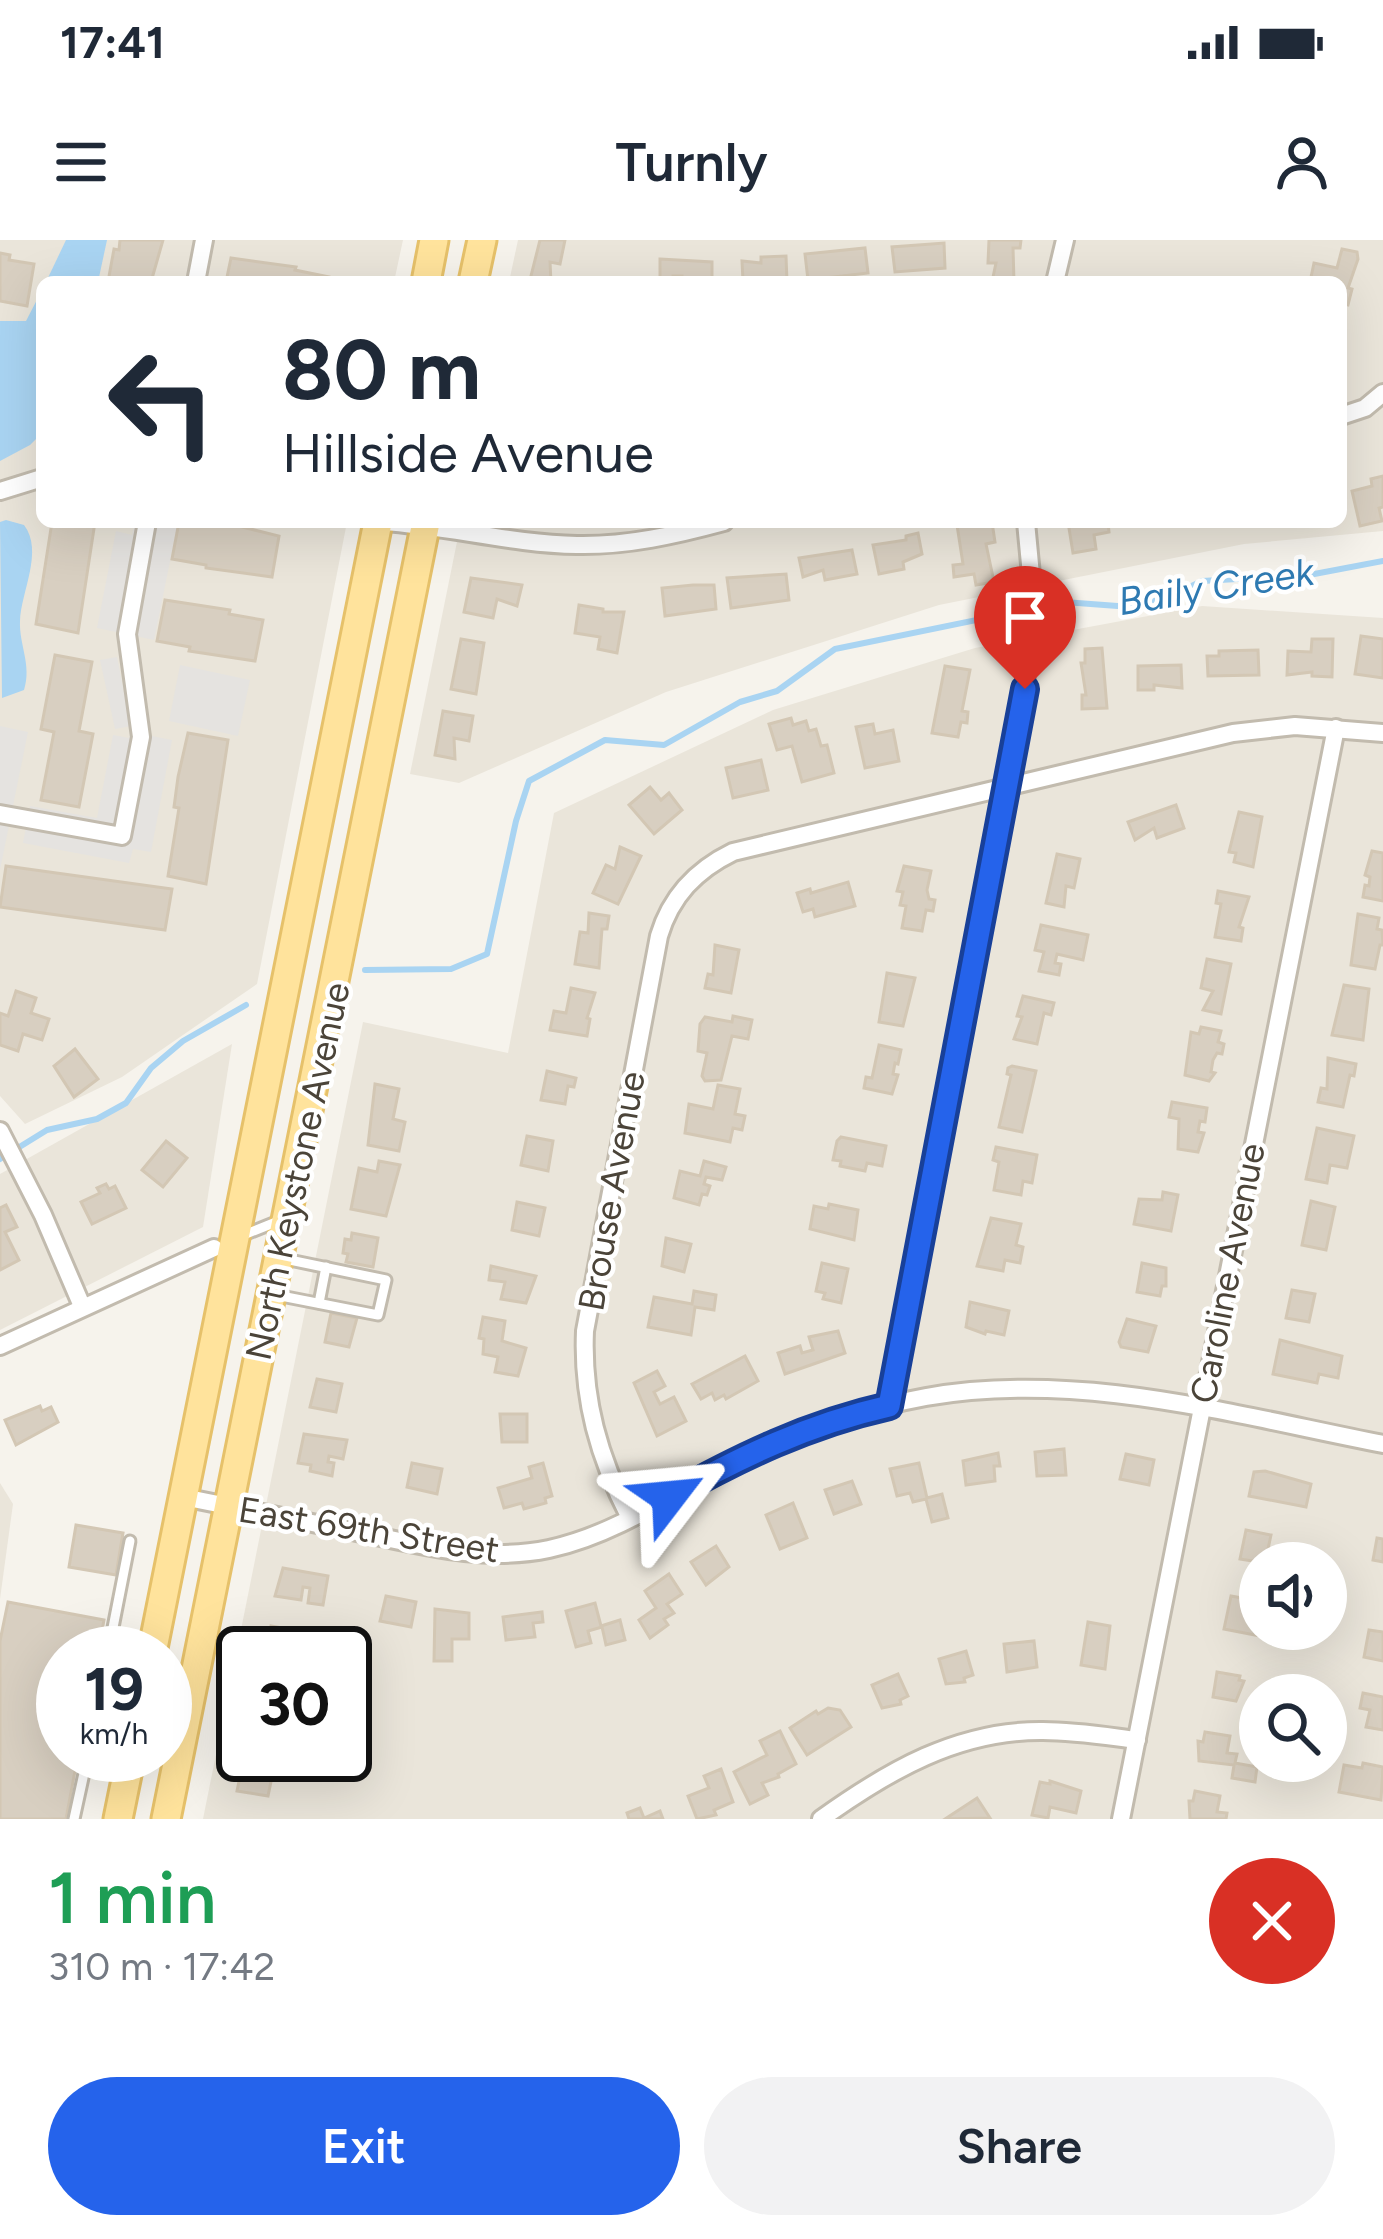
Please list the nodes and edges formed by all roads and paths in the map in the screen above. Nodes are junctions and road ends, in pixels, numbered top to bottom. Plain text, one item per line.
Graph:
1 (204, 240) edge
2 (434, 240) edge
3 (482, 240) edge
4 (1065, 240) edge
5 (197, 276) edge
6 (427, 276) edge
7 (474, 276) edge
8 (1056, 276) edge
9 (1383, 393) edge
10 (1347, 414) edge
11 (36, 480) edge
12 (0, 491) edge
13 (146, 528) edge
14 (380, 528) edge
15 (416, 528) edge
16 (454, 528) edge
17 (702, 528) edge
18 (1026, 528) edge
19 (1336, 728) junction
20 (1383, 733) edge
21 (1008, 785) junction
22 (0, 814) edge
23 (2, 1132) edge
24 (286, 1217) junction
25 (224, 1243) junction
26 (278, 1258) junction
27 (326, 1267) junction
28 (271, 1294) junction
29 (319, 1303) junction
30 (82, 1306) junction
31 (0, 1346) edge
32 (889, 1406) junction
33 (1200, 1408) junction
34 (1383, 1444) edge
35 (183, 1497) junction
36 (228, 1506) junction
37 (630, 1518) junction
38 (130, 1541) dead end
39 (113, 1626) edge
40 (157, 1626) edge
41 (1137, 1740) junction
42 (82, 1782) edge
43 (126, 1782) edge
44 (74, 1819) edge
45 (118, 1819) edge
46 (166, 1819) edge
47 (821, 1819) edge
48 (1121, 1819) edge

1 - 5 street
2 - 6 main road
3 - 7 main road
4 - 8 street
9 - 10 street
11 - 12 street
13 - 22 street
14 - 25 main road, North Keystone Avenue
15 - 24 main road, North Keystone Avenue
16 - 17 street
18 - 21 street
19 - 20 street
19 - 21 street
19 - 33 street, Caroline Avenue
21 - 32 street
21 - 37 street, Brouse Avenue
23 - 30 street
24 - 25 lane
24 - 26 main road, North Keystone Avenue
25 - 30 street
25 - 35 main road, North Keystone Avenue
26 - 27 lane
26 - 28 main road, North Keystone Avenue
27 - 29 lane
27 - 29 lane
28 - 29 lane
28 - 36 main road, North Keystone Avenue
30 - 31 street
32 - 33 street, East 69th Street
32 - 37 street, East 69th Street
33 - 34 street, East 69th Street
33 - 41 street, Caroline Avenue
35 - 36 street, East 69th Street
35 - 40 main road, North Keystone Avenue
36 - 37 street, East 69th Street
36 - 46 main road, North Keystone Avenue
38 - 39 lane
41 - 47 street
41 - 48 street, Caroline Avenue
42 - 44 lane
43 - 45 main road

